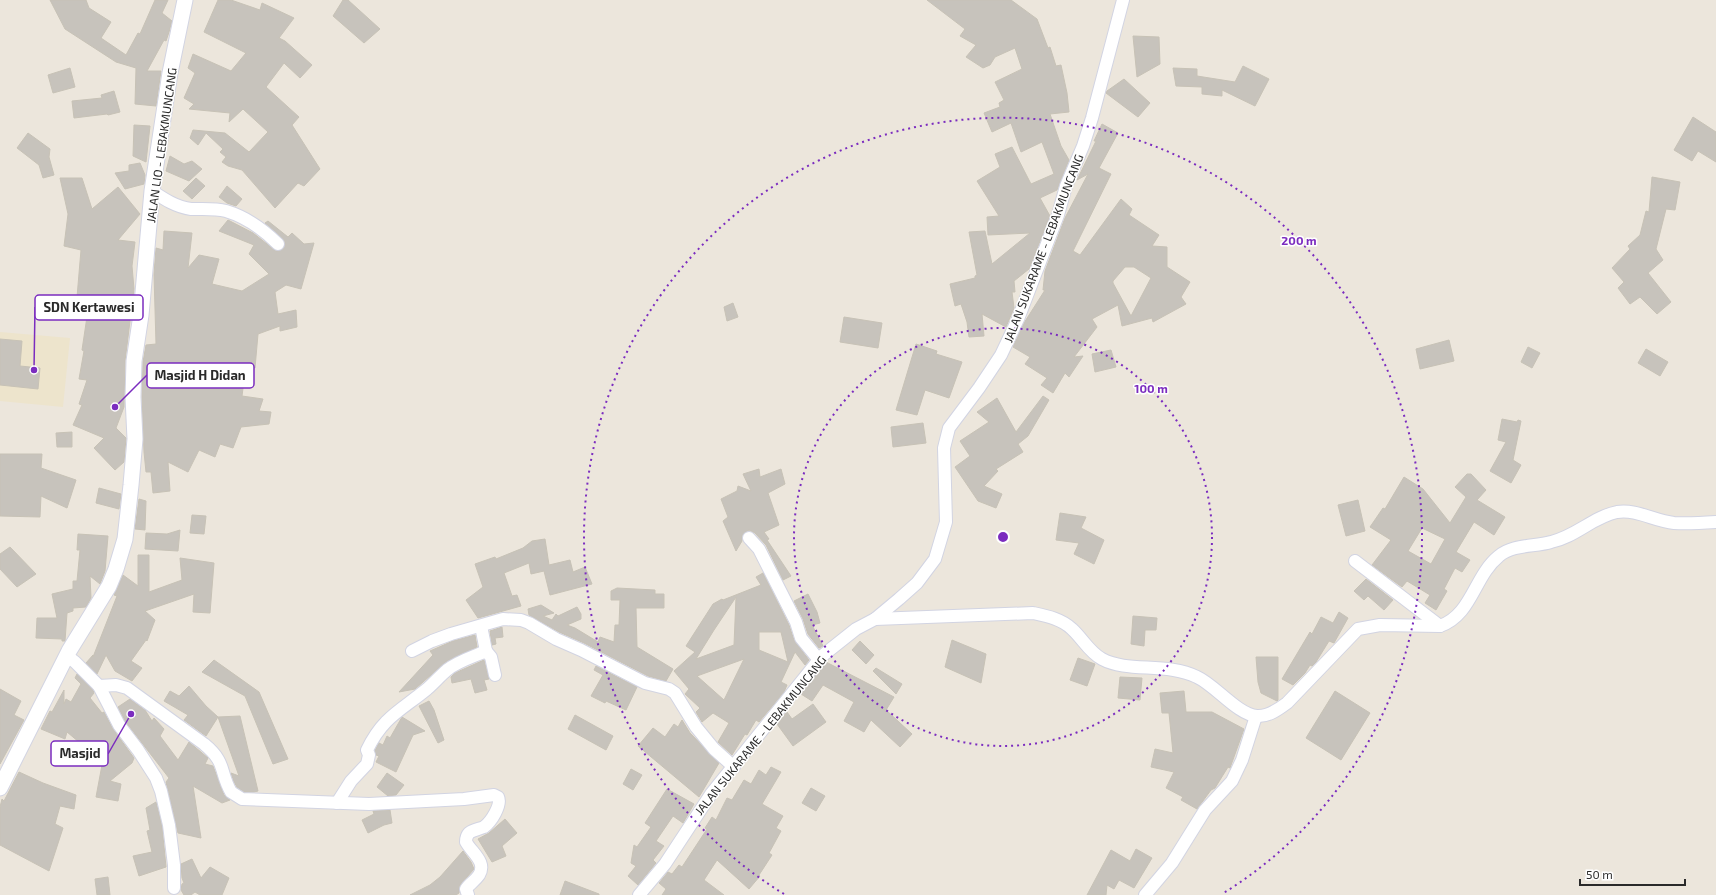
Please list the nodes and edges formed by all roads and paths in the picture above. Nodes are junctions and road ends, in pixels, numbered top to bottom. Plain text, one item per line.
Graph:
1 (185, 0) edge
2 (1123, 0) edge
3 (152, 192) junction
4 (278, 244) dead end
5 (1716, 522) edge
6 (749, 538) dead end
7 (1355, 561) dead end
8 (875, 619) junction
9 (481, 626) junction
10 (1440, 626) junction
11 (412, 651) dead end
12 (486, 651) junction
13 (66, 655) junction
14 (819, 660) junction
15 (495, 675) dead end
16 (99, 686) junction
17 (1256, 716) junction
18 (734, 767) junction
19 (0, 788) edge
20 (337, 803) junction
21 (174, 888) dead end
22 (647, 892) edge
23 (468, 895) edge
24 (1145, 895) edge

1 - 3 street, JALAN LIO - LEBAKMUNCANG
2 - 8 street, JALAN SUKARAME - LEBAKMUNCANG
3 - 4 street
3 - 13 street, JALAN LIO - LEBAKMUNCANG
5 - 10 street
6 - 14 street
7 - 10 street
8 - 14 street, JALAN SUKARAME - LEBAKMUNCANG
8 - 17 street
9 - 11 street
9 - 12 street
9 - 18 street
10 - 17 street
12 - 15 street
12 - 20 street
13 - 16 street
13 - 19 street, JALAN LIO - LEBAKMUNCANG
14 - 18 street, JALAN SUKARAME - LEBAKMUNCANG
16 - 20 street
16 - 21 street
17 - 24 street
18 - 22 street, JALAN SUKARAME - LEBAKMUNCANG
20 - 23 street

